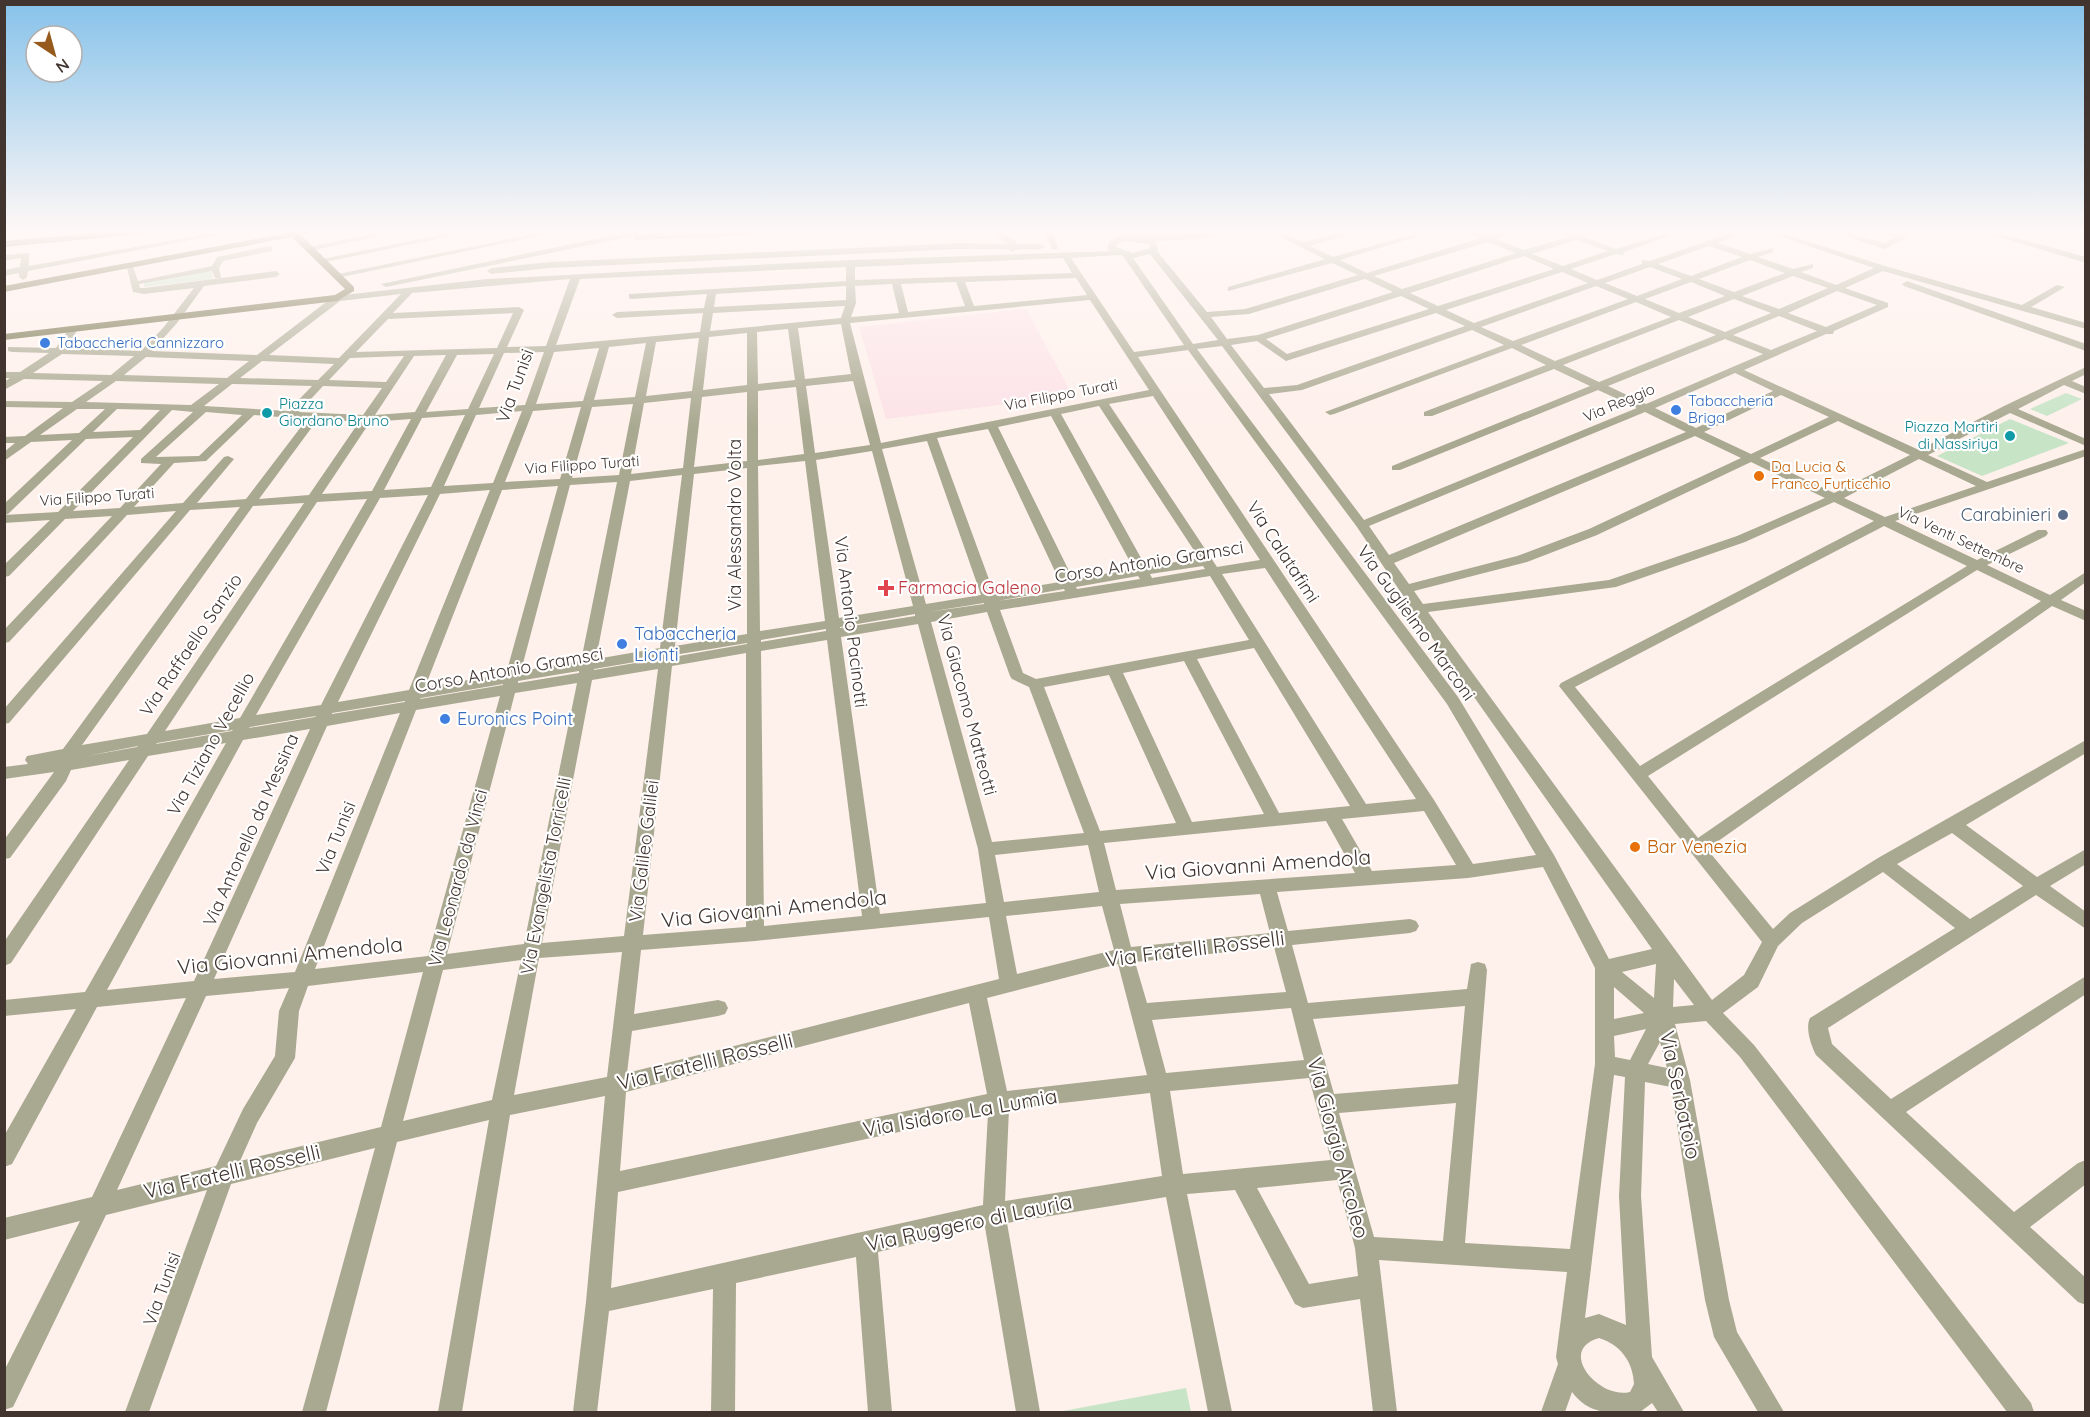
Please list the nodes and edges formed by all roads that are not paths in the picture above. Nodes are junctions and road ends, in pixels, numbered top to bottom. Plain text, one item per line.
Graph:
1 (192, 296) edge
2 (340, 296) edge
3 (357, 296) edge
4 (405, 296) edge
5 (569, 296) edge
6 (711, 296) edge
7 (851, 296) edge
8 (899, 296) edge
9 (966, 296) edge
10 (1165, 296) edge
11 (1181, 296) edge
12 (1297, 296) edge
13 (1389, 296) edge
14 (1411, 296) edge
15 (1482, 296) edge
16 (1559, 296) edge
17 (1630, 296) edge
18 (1645, 296) edge
19 (1733, 296) joint
20 (1819, 296) edge
21 (1860, 296) edge
22 (1942, 296) edge
23 (1979, 296) edge
24 (2044, 296) edge
25 (1093, 297) joint
26 (337, 298) junction
27 (1637, 299) junction
28 (851, 303) junction
29 (971, 309) junction
30 (2021, 309) junction
31 (708, 310) junction
32 (1440, 310) junction
33 (1779, 313) junction
34 (617, 315) dead end
35 (1204, 315) junction
36 (178, 316) junction
37 (386, 316) junction
38 (904, 316) junction
39 (1679, 317) junction
40 (845, 322) junction
41 (2068, 322) junction
42 (1474, 326) junction
43 (2085, 327) edge
44 (793, 328) junction
45 (73, 329) junction
46 (1826, 331) junction
47 (752, 332) junction
48 (32, 334) junction
49 (1725, 335) junction
50 (704, 336) junction
51 (1839, 336) dead end
52 (2050, 336) junction
53 (4, 337) edge
54 (1259, 338) junction
55 (651, 340) junction
56 (605, 344) junction
57 (1224, 344) junction
58 (1512, 345) junction
59 (1191, 348) junction
60 (2085, 348) edge
61 (550, 349) junction
62 (501, 350) junction
63 (58, 352) junction
64 (453, 352) junction
65 (143, 354) junction
66 (411, 354) junction
67 (1771, 354) junction
68 (1131, 355) junction
69 (259, 357) junction
70 (346, 358) junction
71 (1555, 365) junction
72 (1736, 370) junction
73 (2085, 370) edge
74 (4, 375) edge
75 (22, 375) junction
76 (857, 377) junction
77 (112, 378) junction
78 (2062, 381) junction
79 (227, 382) junction
80 (802, 383) junction
81 (319, 385) junction
82 (390, 385) junction
83 (1599, 386) junction
84 (4, 387) edge
85 (752, 389) junction
86 (1261, 391) junction
87 (1781, 391) junction
88 (2085, 391) edge
89 (1156, 392) junction
90 (698, 394) junction
91 (640, 400) junction
92 (1102, 402) junction
93 (4, 404) edge
94 (74, 405) junction
95 (586, 405) junction
96 (114, 406) junction
97 (169, 407) junction
98 (529, 408) junction
99 (1646, 408) junction
100 (2008, 408) junction
101 (196, 410) junction
102 (295, 410) junction
103 (251, 412) junction
104 (473, 412) junction
105 (1054, 412) junction
106 (1330, 412) dead end
107 (1428, 414) dead end
108 (417, 416) junction
109 (1838, 417) junction
110 (367, 419) junction
111 (311, 421) junction
112 (991, 424) junction
113 (1695, 432) junction
114 (143, 433) junction
115 (82, 436) junction
116 (931, 436) junction
117 (26, 439) junction
118 (4, 440) edge
119 (2085, 443) edge
120 (877, 447) junction
121 (1913, 452) junction
122 (2085, 452) edge
123 (812, 457) junction
124 (4, 458) edge
125 (202, 459) junction
126 (1752, 459) junction
127 (171, 460) junction
128 (752, 463) junction
129 (1396, 468) dead end
130 (689, 470) junction
131 (624, 478) junction
132 (564, 482) junction
133 (497, 486) junction
134 (1988, 488) junction
135 (436, 490) junction
136 (376, 494) junction
137 (313, 498) junction
138 (1834, 498) junction
139 (249, 503) junction
140 (187, 506) junction
141 (4, 511) edge
142 (124, 511) junction
143 (62, 515) junction
144 (4, 519) edge
145 (1884, 521) junction
146 (1362, 525) junction
147 (2042, 533) dead end
148 (1387, 561) junction
149 (1269, 563) junction
150 (1210, 566) junction
151 (1977, 566) junction
152 (4, 573) edge
153 (2085, 576) edge
154 (1146, 577) junction
155 (1070, 589) junction
156 (1406, 589) junction
157 (2051, 601) junction
158 (990, 602) junction
159 (1419, 609) junction
160 (922, 614) junction
161 (2085, 617) edge
162 (834, 629) junction
163 (4, 639) edge
164 (753, 642) junction
165 (1257, 643) junction
166 (1188, 656) junction
167 (667, 657) junction
168 (1114, 669) junction
169 (586, 671) junction
170 (510, 684) junction
171 (1035, 684) junction
172 (412, 701) junction
173 (324, 715) junction
174 (4, 719) edge
175 (241, 729) junction
176 (153, 738) junction
177 (2085, 745) edge
178 (144, 752) junction
179 (67, 758) junction
180 (4, 767) edge
181 (4, 773) edge
182 (1638, 775) junction
183 (1428, 804) junction
184 (1362, 811) junction
185 (1332, 814) junction
186 (1275, 820) junction
187 (1953, 825) junction
188 (1187, 829) junction
189 (1095, 839) junction
190 (1697, 848) junction
191 (986, 849) junction
192 (4, 853) edge
193 (2085, 855) edge
194 (1548, 860) junction
195 (1884, 863) junction
196 (1468, 871) junction
197 (1366, 879) junction
198 (2034, 886) junction
199 (1267, 887) junction
200 (1109, 898) junction
201 (997, 909) junction
202 (872, 922) junction
203 (2085, 922) edge
204 (1410, 926) dead end
205 (1969, 928) junction
206 (754, 934) junction
207 (1281, 938) junction
208 (1772, 941) junction
209 (633, 945) junction
210 (532, 951) junction
211 (1666, 954) junction
212 (1124, 955) junction
213 (4, 958) edge
214 (435, 962) junction
215 (1604, 968) junction
216 (1478, 970) dead end
217 (301, 979) junction
218 (1009, 984) junction
219 (2085, 984) edge
220 (200, 989) junction
221 (976, 993) junction
222 (1475, 997) junction
223 (93, 999) junction
224 (1299, 1006) junction
225 (4, 1008) edge
226 (718, 1008) dead end
227 (1141, 1012) junction
228 (1710, 1012) junction
229 (1663, 1017) junction
230 (624, 1024) junction
231 (1605, 1030) junction
232 (1605, 1064) junction
233 (1316, 1068) junction
234 (1635, 1070) junction
235 (1680, 1080) junction
236 (1159, 1083) junction
237 (616, 1085) junction
238 (1467, 1093) junction
239 (999, 1101) junction
240 (1326, 1104) junction
241 (501, 1107) junction
242 (1890, 1111) junction
243 (389, 1135) junction
244 (4, 1157) edge
245 (1344, 1169) junction
246 (2085, 1170) edge
247 (225, 1173) junction
248 (1240, 1178) junction
249 (609, 1184) junction
250 (1174, 1185) junction
251 (100, 1204) junction
252 (994, 1214) junction
253 (2013, 1226) junction
254 (4, 1229) edge
255 (866, 1244) junction
256 (1366, 1248) junction
257 (1453, 1253) junction
258 (1578, 1261) junction
259 (725, 1274) junction
260 (1370, 1286) junction
261 (2085, 1294) edge
262 (598, 1302) junction
263 (1570, 1353) junction
264 (1643, 1364) junction
265 (1585, 1390) junction
266 (4, 1398) edge
267 (1631, 1408) edge
268 (137, 1413) edge
269 (314, 1413) edge
270 (450, 1413) edge
271 (585, 1413) edge
272 (723, 1413) edge
273 (880, 1413) edge
274 (1028, 1413) edge
275 (1220, 1413) edge
276 (1385, 1413) edge
277 (1553, 1413) edge
278 (1603, 1413) edge
279 (1672, 1413) edge
280 (1772, 1413) edge
281 (2022, 1413) edge

1 - 36 street
2 - 26 main road
3 - 26 street
4 - 37 street
5 - 61 street, Via Tunisi
6 - 31 street, Via Galileo Galilei
7 - 28 street, Via Giacomo Matteotti
8 - 38 street
9 - 29 street
10 - 59 street, Via Guglielmo Marconi
11 - 35 street, Via Guglielmo Marconi
12 - 35 street
13 - 54 street
14 - 32 street, Via Venti Settembre
15 - 32 street
16 - 42 street
17 - 27 street
18 - 27 street
19 - 33 street
19 - 39 street
20 - 33 street
21 - 46 street, Via Reggio
22 - 52 street
23 - 30 street
24 - 30 street
25 - 29 street
25 - 68 street, Via Calatafimi
26 - 36 main road
26 - 69 street
27 - 39 street
27 - 58 street
28 - 31 street
28 - 40 street, Via Giacomo Matteotti
29 - 38 street
30 - 41 street
31 - 34 street
31 - 50 street, Via Galileo Galilei
32 - 42 street, Via Venti Settembre
32 - 54 street
33 - 46 street
33 - 49 street
35 - 57 street, Via Guglielmo Marconi
36 - 45 main road
36 - 65 street
37 - 62 street, Via Antonello da Messina
37 - 70 street
38 - 40 street
39 - 49 street
39 - 71 street
40 - 44 street
40 - 76 street, Via Giacomo Matteotti
41 - 43 street
41 - 52 street
42 - 58 street, Via Venti Settembre
42 - 86 street
44 - 47 street
44 - 80 street, Via Antonio Pacinotti
45 - 48 main road
45 - 63 street
46 - 51 street
46 - 67 street, Via Reggio
47 - 50 street
47 - 85 street, Via Alessandro Volta
48 - 53 main road
48 - 63 street
49 - 67 street
49 - 83 street
50 - 55 street
50 - 90 street, Via Galileo Galilei
52 - 60 street
54 - 57 street
55 - 56 street
55 - 91 street, Via Evangelista Torricelli
56 - 61 street
56 - 95 street, Via Leonardo da Vinci
57 - 59 street
57 - 86 street, Via Guglielmo Marconi
58 - 71 street, Via Venti Settembre
58 - 106 street
59 - 68 street
59 - 194 street, Via Guglielmo Marconi
61 - 62 street
61 - 98 street, Via Tunisi
62 - 64 street
62 - 104 street, Via Antonello da Messina
63 - 65 street
63 - 75 street
64 - 66 street
64 - 108 street, Via Tiziano Vecellio
65 - 69 street
65 - 77 street
66 - 70 street
66 - 82 street, Via Raffaello Sanzio
67 - 72 street, Via Reggio
68 - 89 street, Via Calatafimi
69 - 70 street
69 - 79 street
70 - 81 street
71 - 83 street, Via Venti Settembre
71 - 107 street
72 - 87 street
72 - 99 street, Via Reggio
73 - 78 street
74 - 75 street
75 - 77 street
75 - 84 street
76 - 80 street
76 - 120 street, Via Giacomo Matteotti
77 - 79 street
77 - 94 street
78 - 88 street
78 - 100 street
79 - 81 street
79 - 101 street
80 - 85 street
80 - 123 street, Via Antonio Pacinotti
81 - 82 street
81 - 102 street
82 - 110 street, Via Raffaello Sanzio
83 - 99 street, Via Venti Settembre
83 - 129 street
85 - 90 street
85 - 128 street, Via Alessandro Volta
86 - 146 street, Via Guglielmo Marconi
87 - 109 street
87 - 113 street
89 - 92 street, Via Filippo Turati
89 - 149 street, Via Calatafimi
90 - 91 street
90 - 130 street, Via Galileo Galilei
91 - 95 street
91 - 131 street, Via Evangelista Torricelli
92 - 105 street, Via Filippo Turati
92 - 150 street
93 - 94 street
94 - 96 street
94 - 117 street
95 - 98 street
95 - 132 street, Via Leonardo da Vinci
96 - 97 street
96 - 115 street
97 - 101 street
97 - 114 street
98 - 104 street
98 - 133 street, Via Tunisi
99 - 113 street, Via Venti Settembre
99 - 146 street, Via Reggio
100 - 119 street
100 - 121 street
101 - 103 street
101 - 127 street
102 - 103 street
102 - 111 street
103 - 125 street
104 - 108 street
104 - 135 street, Via Antonello da Messina
105 - 112 street, Via Filippo Turati
105 - 154 street
108 - 110 street
108 - 136 street, Via Tiziano Vecellio
109 - 121 street
109 - 126 street
110 - 111 street
110 - 137 street, Via Raffaello Sanzio
111 - 139 street
112 - 116 street, Via Filippo Turati
112 - 155 street
113 - 126 street, Via Venti Settembre
113 - 148 street
114 - 115 street
114 - 143 street
115 - 117 street
115 - 141 street
116 - 120 street, Via Filippo Turati
116 - 158 street
117 - 118 street
117 - 124 street
120 - 123 street, Via Filippo Turati
120 - 160 street, Via Giacomo Matteotti
121 - 134 street
121 - 138 street
122 - 134 street
123 - 128 street, Via Filippo Turati
123 - 162 street, Via Antonio Pacinotti
125 - 127 street
125 - 140 street
126 - 138 street, Via Venti Settembre
126 - 156 street
127 - 142 street
128 - 130 street, Via Filippo Turati
128 - 164 street, Via Alessandro Volta
130 - 131 street, Via Filippo Turati
130 - 167 street, Via Galileo Galilei
131 - 132 street, Via Filippo Turati
131 - 169 street, Via Evangelista Torricelli
132 - 133 street, Via Filippo Turati
132 - 170 street, Via Leonardo da Vinci
133 - 135 street, Via Filippo Turati
133 - 172 street, Via Tunisi
134 - 145 street
135 - 136 street, Via Filippo Turati
135 - 173 street, Via Antonello da Messina
136 - 137 street, Via Filippo Turati
136 - 175 street, Via Tiziano Vecellio
137 - 139 street, Via Filippo Turati
137 - 176 street, Via Raffaello Sanzio
138 - 145 street, Via Venti Settembre
138 - 159 street
139 - 140 street, Via Filippo Turati
139 - 179 street
140 - 142 street, Via Filippo Turati
140 - 174 street
142 - 143 street, Via Filippo Turati
142 - 163 street
143 - 144 street, Via Filippo Turati
143 - 152 street
145 - 151 street, Via Venti Settembre
145 - 182 street
146 - 148 street, Via Guglielmo Marconi
147 - 151 street
148 - 156 street, Via Guglielmo Marconi
149 - 150 street, Corso Antonio Gramsci
149 - 183 street, Via Calatafimi
150 - 154 street, Corso Antonio Gramsci
150 - 165 street
151 - 157 street, Via Venti Settembre
151 - 182 street
153 - 157 street
154 - 155 street, Corso Antonio Gramsci
155 - 158 street, Corso Antonio Gramsci
156 - 159 street, Via Guglielmo Marconi
157 - 161 street, Via Venti Settembre
157 - 190 street
158 - 160 street, Corso Antonio Gramsci
158 - 171 street
159 - 211 street, Via Guglielmo Marconi
160 - 162 street, Corso Antonio Gramsci
160 - 191 street, Via Giacomo Matteotti
162 - 164 street, Corso Antonio Gramsci
162 - 202 street, Via Antonio Pacinotti
164 - 167 street, Corso Antonio Gramsci
164 - 206 street, Via Alessandro Volta
165 - 166 street
165 - 184 street
166 - 168 street
166 - 186 street
167 - 169 street, Corso Antonio Gramsci
167 - 209 street, Via Galileo Galilei
168 - 171 street
168 - 188 street
169 - 170 street, Corso Antonio Gramsci
169 - 210 street, Via Evangelista Torricelli
170 - 172 street, Corso Antonio Gramsci
170 - 214 street, Via Leonardo da Vinci
171 - 189 street
172 - 173 street, Corso Antonio Gramsci
172 - 217 street, Via Tunisi
173 - 175 street, Corso Antonio Gramsci
173 - 220 street, Via Antonello da Messina
175 - 176 street, Corso Antonio Gramsci
175 - 178 street, Corso Antonio Gramsci
175 - 223 street, Via Tiziano Vecellio
176 - 178 street, Via Raffaello Sanzio
176 - 179 street, Corso Antonio Gramsci
177 - 187 street
178 - 179 street, Corso Antonio Gramsci
178 - 213 street, Via Raffaello Sanzio
179 - 180 street, Corso Antonio Gramsci
179 - 181 street, Corso Antonio Gramsci
179 - 192 street
182 - 190 street
183 - 184 street
183 - 196 street, Via Calatafimi
184 - 185 street
185 - 186 street
185 - 197 street
186 - 188 street
187 - 195 street
187 - 198 street
188 - 189 street
189 - 191 street
189 - 200 street
190 - 208 street
191 - 201 street, Via Giacomo Matteotti
193 - 198 street
194 - 196 street, Via Giovanni Amendola
194 - 215 street, Via Guglielmo Marconi
195 - 205 street
195 - 208 street
196 - 197 street, Via Giovanni Amendola
197 - 199 street, Via Giovanni Amendola
198 - 203 street
198 - 205 street
199 - 200 street, Via Giovanni Amendola
199 - 207 street, Via Giorgio Arcoleo
200 - 201 street, Via Giovanni Amendola
200 - 212 street
201 - 202 street, Via Giovanni Amendola
201 - 218 street, Via Giacomo Matteotti
202 - 206 street, Via Giovanni Amendola
204 - 207 street, Via Fratelli Rosselli
205 - 242 street
206 - 209 street, Via Giovanni Amendola
207 - 212 street, Via Fratelli Rosselli
207 - 224 street, Via Giorgio Arcoleo
208 - 228 street
209 - 210 street, Via Giovanni Amendola
209 - 230 street, Via Galileo Galilei
210 - 214 street, Via Giovanni Amendola
210 - 241 street, Via Evangelista Torricelli
211 - 215 street
211 - 228 street, Via Guglielmo Marconi
211 - 229 street
212 - 218 street, Via Fratelli Rosselli
212 - 227 street
214 - 217 street, Via Giovanni Amendola
214 - 243 street, Via Leonardo da Vinci
215 - 229 street, Via Guglielmo Marconi
215 - 231 street
216 - 222 street
217 - 220 street, Via Giovanni Amendola
217 - 247 street, Via Tunisi
218 - 221 street, Via Fratelli Rosselli
219 - 242 street
220 - 223 street, Via Giovanni Amendola
220 - 251 street, Via Antonello da Messina
221 - 237 street, Via Fratelli Rosselli
221 - 239 street
222 - 224 street
222 - 238 street
223 - 225 street, Via Giovanni Amendola
223 - 244 street, Via Tiziano Vecellio
224 - 227 street
224 - 233 street, Via Giorgio Arcoleo
226 - 230 street
227 - 236 street
228 - 229 street
228 - 281 street, Via Guglielmo Marconi
229 - 231 street
229 - 234 street, Via Serbatoio
229 - 235 street, Via Serbatoio
230 - 237 street, Via Galileo Galilei
231 - 232 street
232 - 234 street
232 - 258 street
233 - 236 street, Via Isidoro La Lumia
233 - 240 street, Via Giorgio Arcoleo
234 - 235 street
234 - 264 street, Via Serbatoio
235 - 280 street, Via Serbatoio
236 - 239 street, Via Isidoro La Lumia
236 - 250 street
237 - 241 street, Via Fratelli Rosselli
237 - 249 street, Via Galileo Galilei
238 - 240 street
238 - 257 street
239 - 249 street, Via Isidoro La Lumia
239 - 252 street
240 - 245 street, Via Giorgio Arcoleo
241 - 243 street, Via Fratelli Rosselli
241 - 270 street, Via Evangelista Torricelli
242 - 253 street
243 - 247 street, Via Fratelli Rosselli
243 - 269 street, Via Leonardo da Vinci
245 - 248 street, Via Ruggero di Lauria
245 - 256 street, Via Giorgio Arcoleo
246 - 253 street
247 - 251 street, Via Fratelli Rosselli
247 - 268 street, Via Tunisi
248 - 250 street, Via Ruggero di Lauria
248 - 260 street
249 - 262 street, Via Galileo Galilei
250 - 252 street, Via Ruggero di Lauria
250 - 275 street
251 - 254 street, Via Fratelli Rosselli
251 - 266 street, Via Antonello da Messina
252 - 255 street, Via Ruggero di Lauria
252 - 274 street
253 - 261 street
255 - 259 street, Via Ruggero di Lauria
255 - 273 street
256 - 257 street
256 - 260 street, Via Giorgio Arcoleo
257 - 258 street
258 - 263 street
259 - 262 street, Via Ruggero di Lauria
259 - 272 street
260 - 276 street, Via Giorgio Arcoleo
262 - 271 street, Via Galileo Galilei
263 - 264 street
263 - 265 street
263 - 277 street
264 - 267 street
264 - 279 street
265 - 267 street
265 - 278 street

